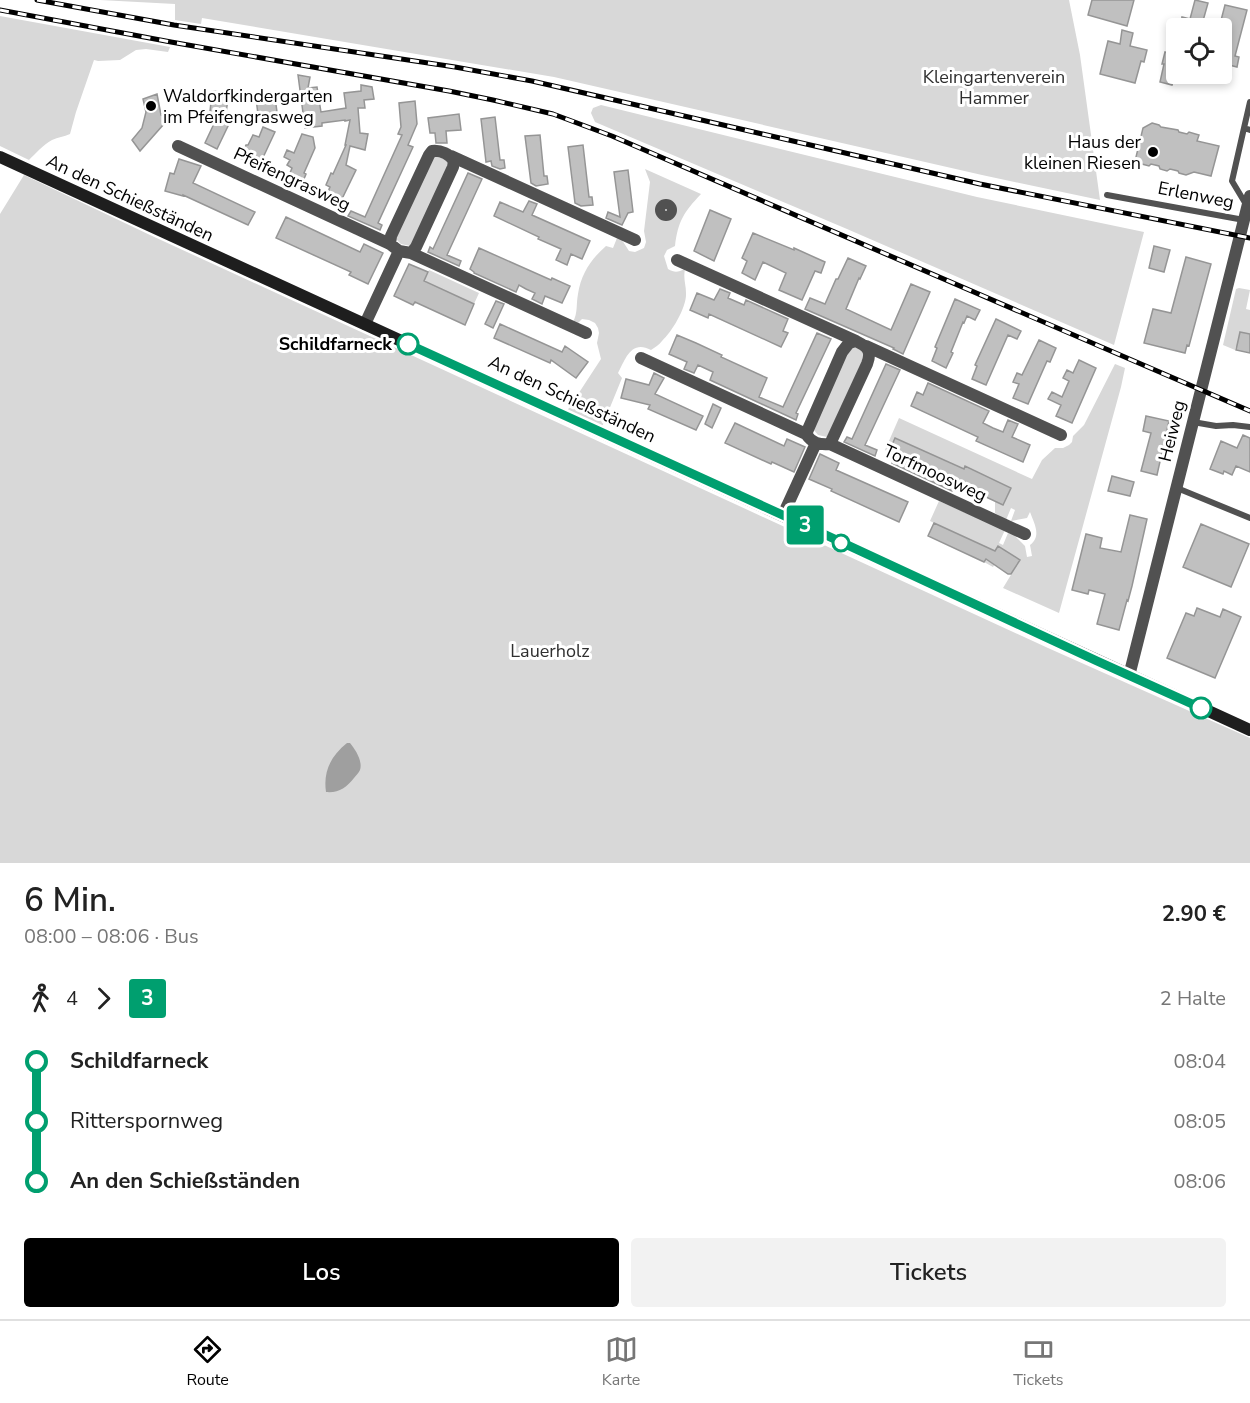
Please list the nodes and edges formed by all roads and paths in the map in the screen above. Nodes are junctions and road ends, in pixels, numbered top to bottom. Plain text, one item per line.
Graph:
1 (1250, 102) edge
2 (1247, 129) edge
3 (178, 146) dead end
4 (451, 156) junction
5 (0, 157) edge
6 (1107, 195) dead end
7 (1249, 201) edge
8 (1244, 220) junction
9 (635, 240) dead end
10 (400, 249) junction
11 (677, 260) dead end
12 (365, 324) junction
13 (586, 333) dead end
14 (861, 344) junction
15 (641, 358) dead end
16 (1193, 422) junction
17 (1250, 427) edge
18 (806, 434) junction
19 (1061, 435) dead end
20 (816, 443) junction
21 (830, 444) junction
22 (1177, 488) junction
23 (783, 515) junction
24 (1250, 518) edge
25 (1025, 534) dead end
26 (1129, 676) junction
27 (1250, 730) edge

1 - 2 lane
2 - 7 lane
3 - 10 street, Pfeifengrasweg
4 - 9 street
4 - 10 street
4 - 10 street
5 - 12 street, An den Schießständen
6 - 8 lane, Erlenweg
7 - 8 street, Heiweg
8 - 16 street, Heiweg
10 - 12 street
10 - 13 street, Pfeifengrasweg
11 - 14 street
12 - 23 street, An den Schießständen
14 - 18 street
14 - 19 street
14 - 21 street
15 - 18 street
16 - 17 lane
16 - 22 street, Heiweg
18 - 20 street
20 - 21 street
20 - 23 street
21 - 25 street, Torfmoosweg
22 - 24 lane
22 - 26 street, Heiweg
23 - 26 street, An den Schießständen
26 - 27 street, An den Schießständen

